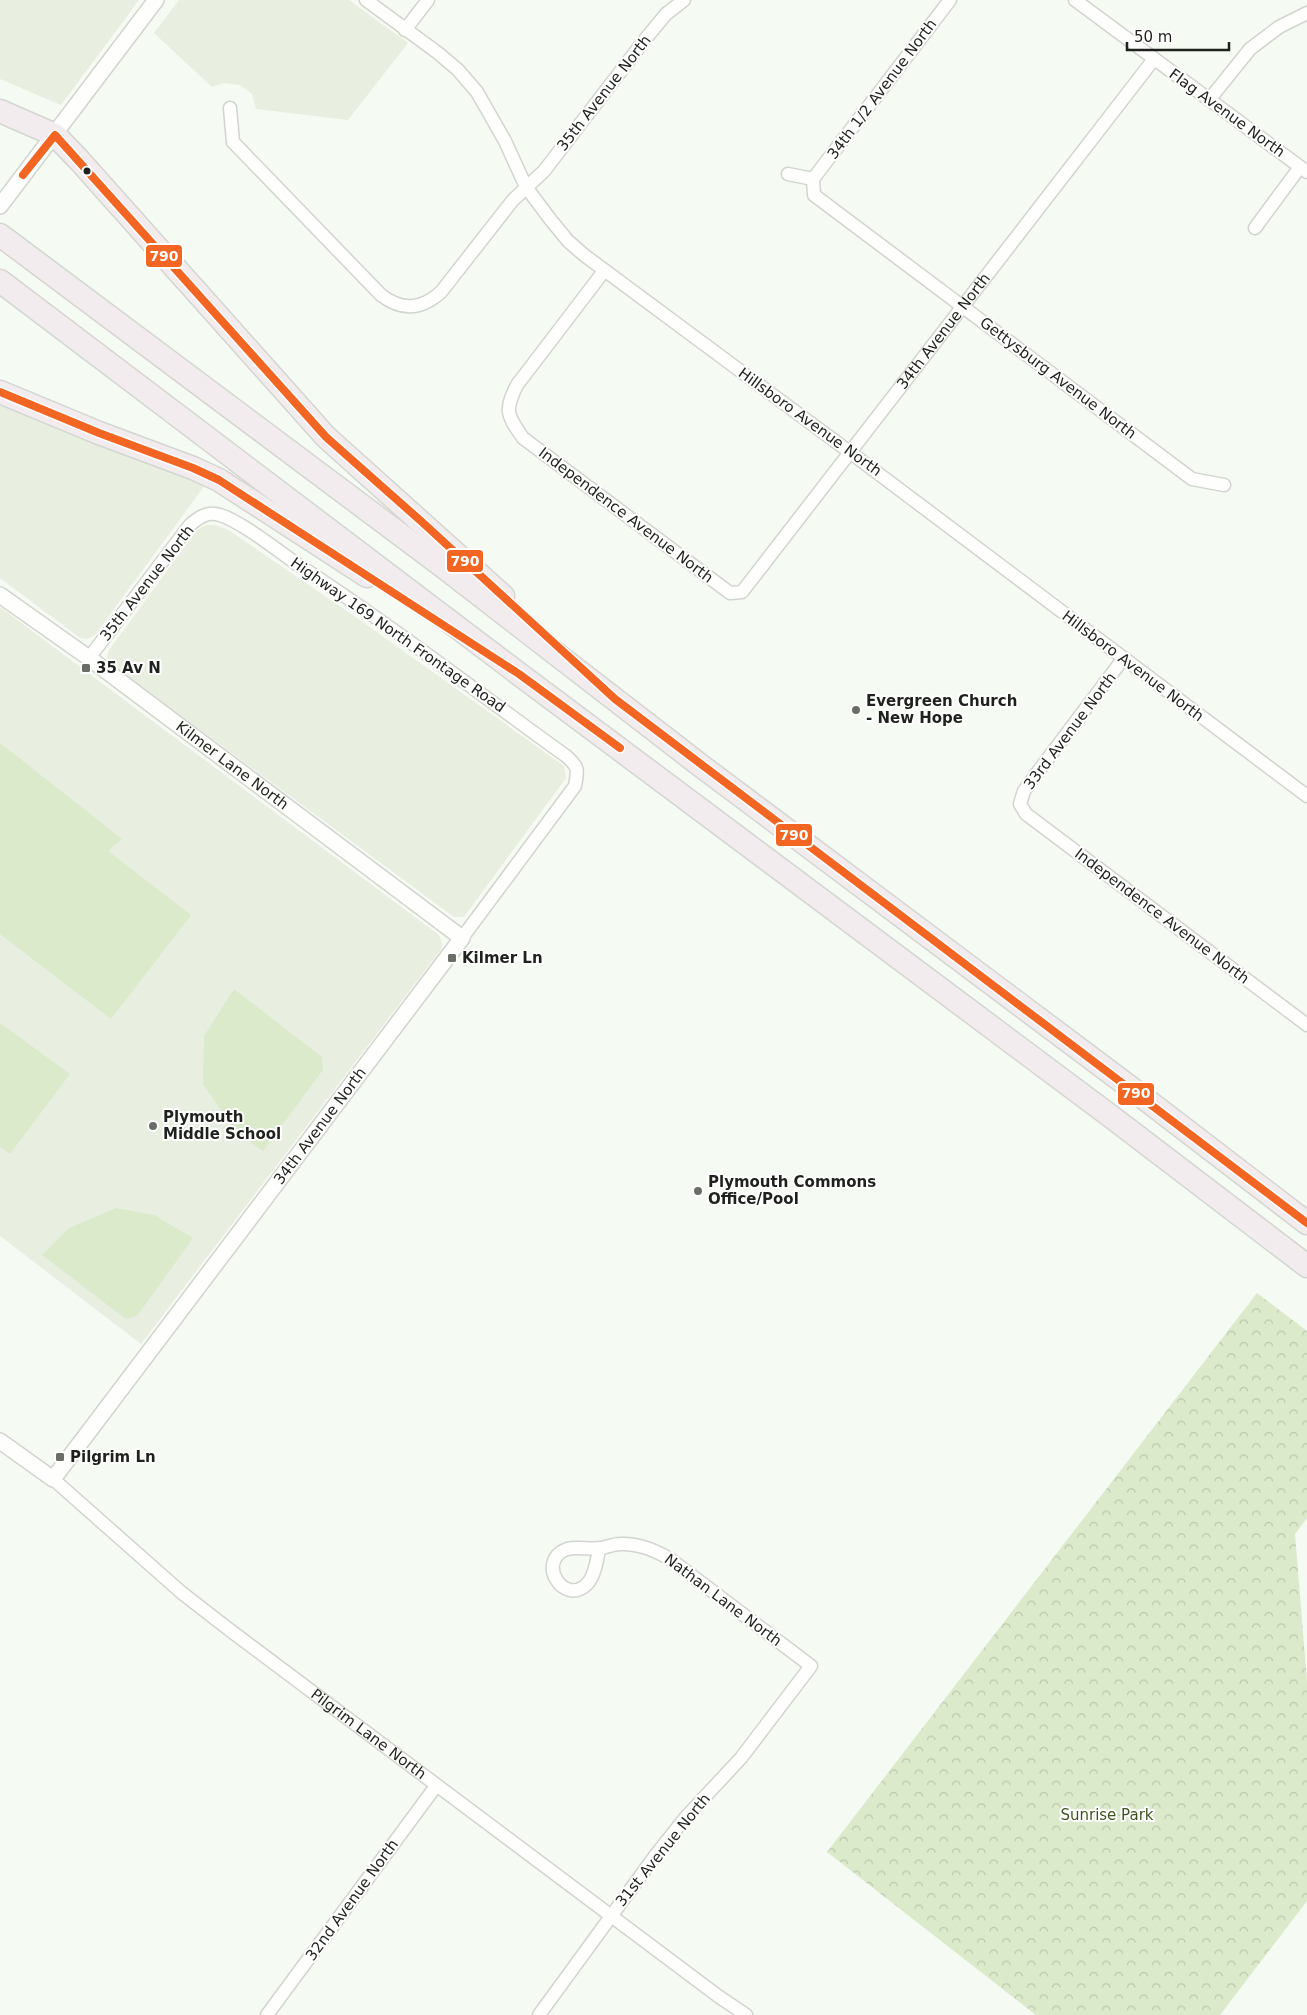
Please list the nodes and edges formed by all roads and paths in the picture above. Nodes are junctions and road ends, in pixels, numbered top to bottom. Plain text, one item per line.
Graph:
1 (156, 0) edge
2 (366, 0) edge
3 (428, 0) edge
4 (684, 0) edge
5 (950, 0) edge
6 (1075, 0) edge
7 (1307, 13) edge
8 (405, 30) junction
9 (1154, 59) junction
10 (1209, 100) junction
11 (230, 108) dead end
12 (0, 111) edge
13 (55, 135) junction
14 (1304, 169) edge
15 (788, 174) dead end
16 (813, 179) junction
17 (526, 187) junction
18 (0, 206) edge
19 (1255, 228) dead end
20 (0, 235) edge
21 (604, 272) junction
22 (0, 281) edge
23 (962, 306) junction
24 (0, 392) edge
25 (851, 452) junction
26 (1224, 484) dead end
27 (210, 514) joint
28 (730, 593) joint
29 (0, 595) edge
30 (89, 658) junction
31 (1123, 659) junction
32 (519, 674) junction
33 (615, 700) junction
34 (578, 769) joint
35 (1307, 796) edge
36 (1020, 804) joint
37 (462, 938) junction
38 (1307, 1025) edge
39 (1307, 1223) edge
40 (1307, 1266) edge
41 (0, 1441) edge
42 (53, 1480) junction
43 (599, 1549) dead end
44 (811, 1666) joint
45 (436, 1786) junction
46 (611, 1915) junction
47 (267, 2015) edge
48 (539, 2015) edge
49 (746, 2015) edge

1 - 13 street
2 - 8 street, Hillsboro Avenue North
3 - 8 street
4 - 17 street, 35th Avenue North
5 - 16 street, 34th 1/2 Avenue North
6 - 9 street, Flag Avenue North
7 - 10 street
8 - 17 street, Hillsboro Avenue North
9 - 10 street, Flag Avenue North
9 - 23 street, 34th Avenue North
10 - 14 street, Flag Avenue North
11 - 17 street
12 - 13 highway
13 - 18 street
13 - 33 highway
14 - 19 street
15 - 16 street
16 - 23 street, Gettysburg Avenue North
17 - 21 street, Hillsboro Avenue North
20 - 33 highway
21 - 25 street, Hillsboro Avenue North
21 - 28 street, Independence Avenue North
22 - 32 highway
23 - 25 street, 34th Avenue North
23 - 26 street, Gettysburg Avenue North
24 - 32 highway
25 - 28 street, 34th Avenue North
25 - 31 street, Hillsboro Avenue North
27 - 30 street, 35th Avenue North
27 - 34 street, Highway 169 North Frontage Road
29 - 30 street, Kilmer Lane North
30 - 37 street, Kilmer Lane North
31 - 35 street, Hillsboro Avenue North
31 - 36 street, 33rd Avenue North
32 - 40 highway
33 - 39 highway
34 - 37 street, 34th Avenue North
36 - 38 street, Independence Avenue North
37 - 42 street, 34th Avenue North
41 - 42 street, Pilgrim Lane North
42 - 45 street, Pilgrim Lane North
43 - 44 street, Nathan Lane North
44 - 46 street, 31st Avenue North
45 - 46 street, Pilgrim Lane North
45 - 47 street, 32nd Avenue North
46 - 48 street, 31st Avenue North
46 - 49 street, Pilgrim Lane North

